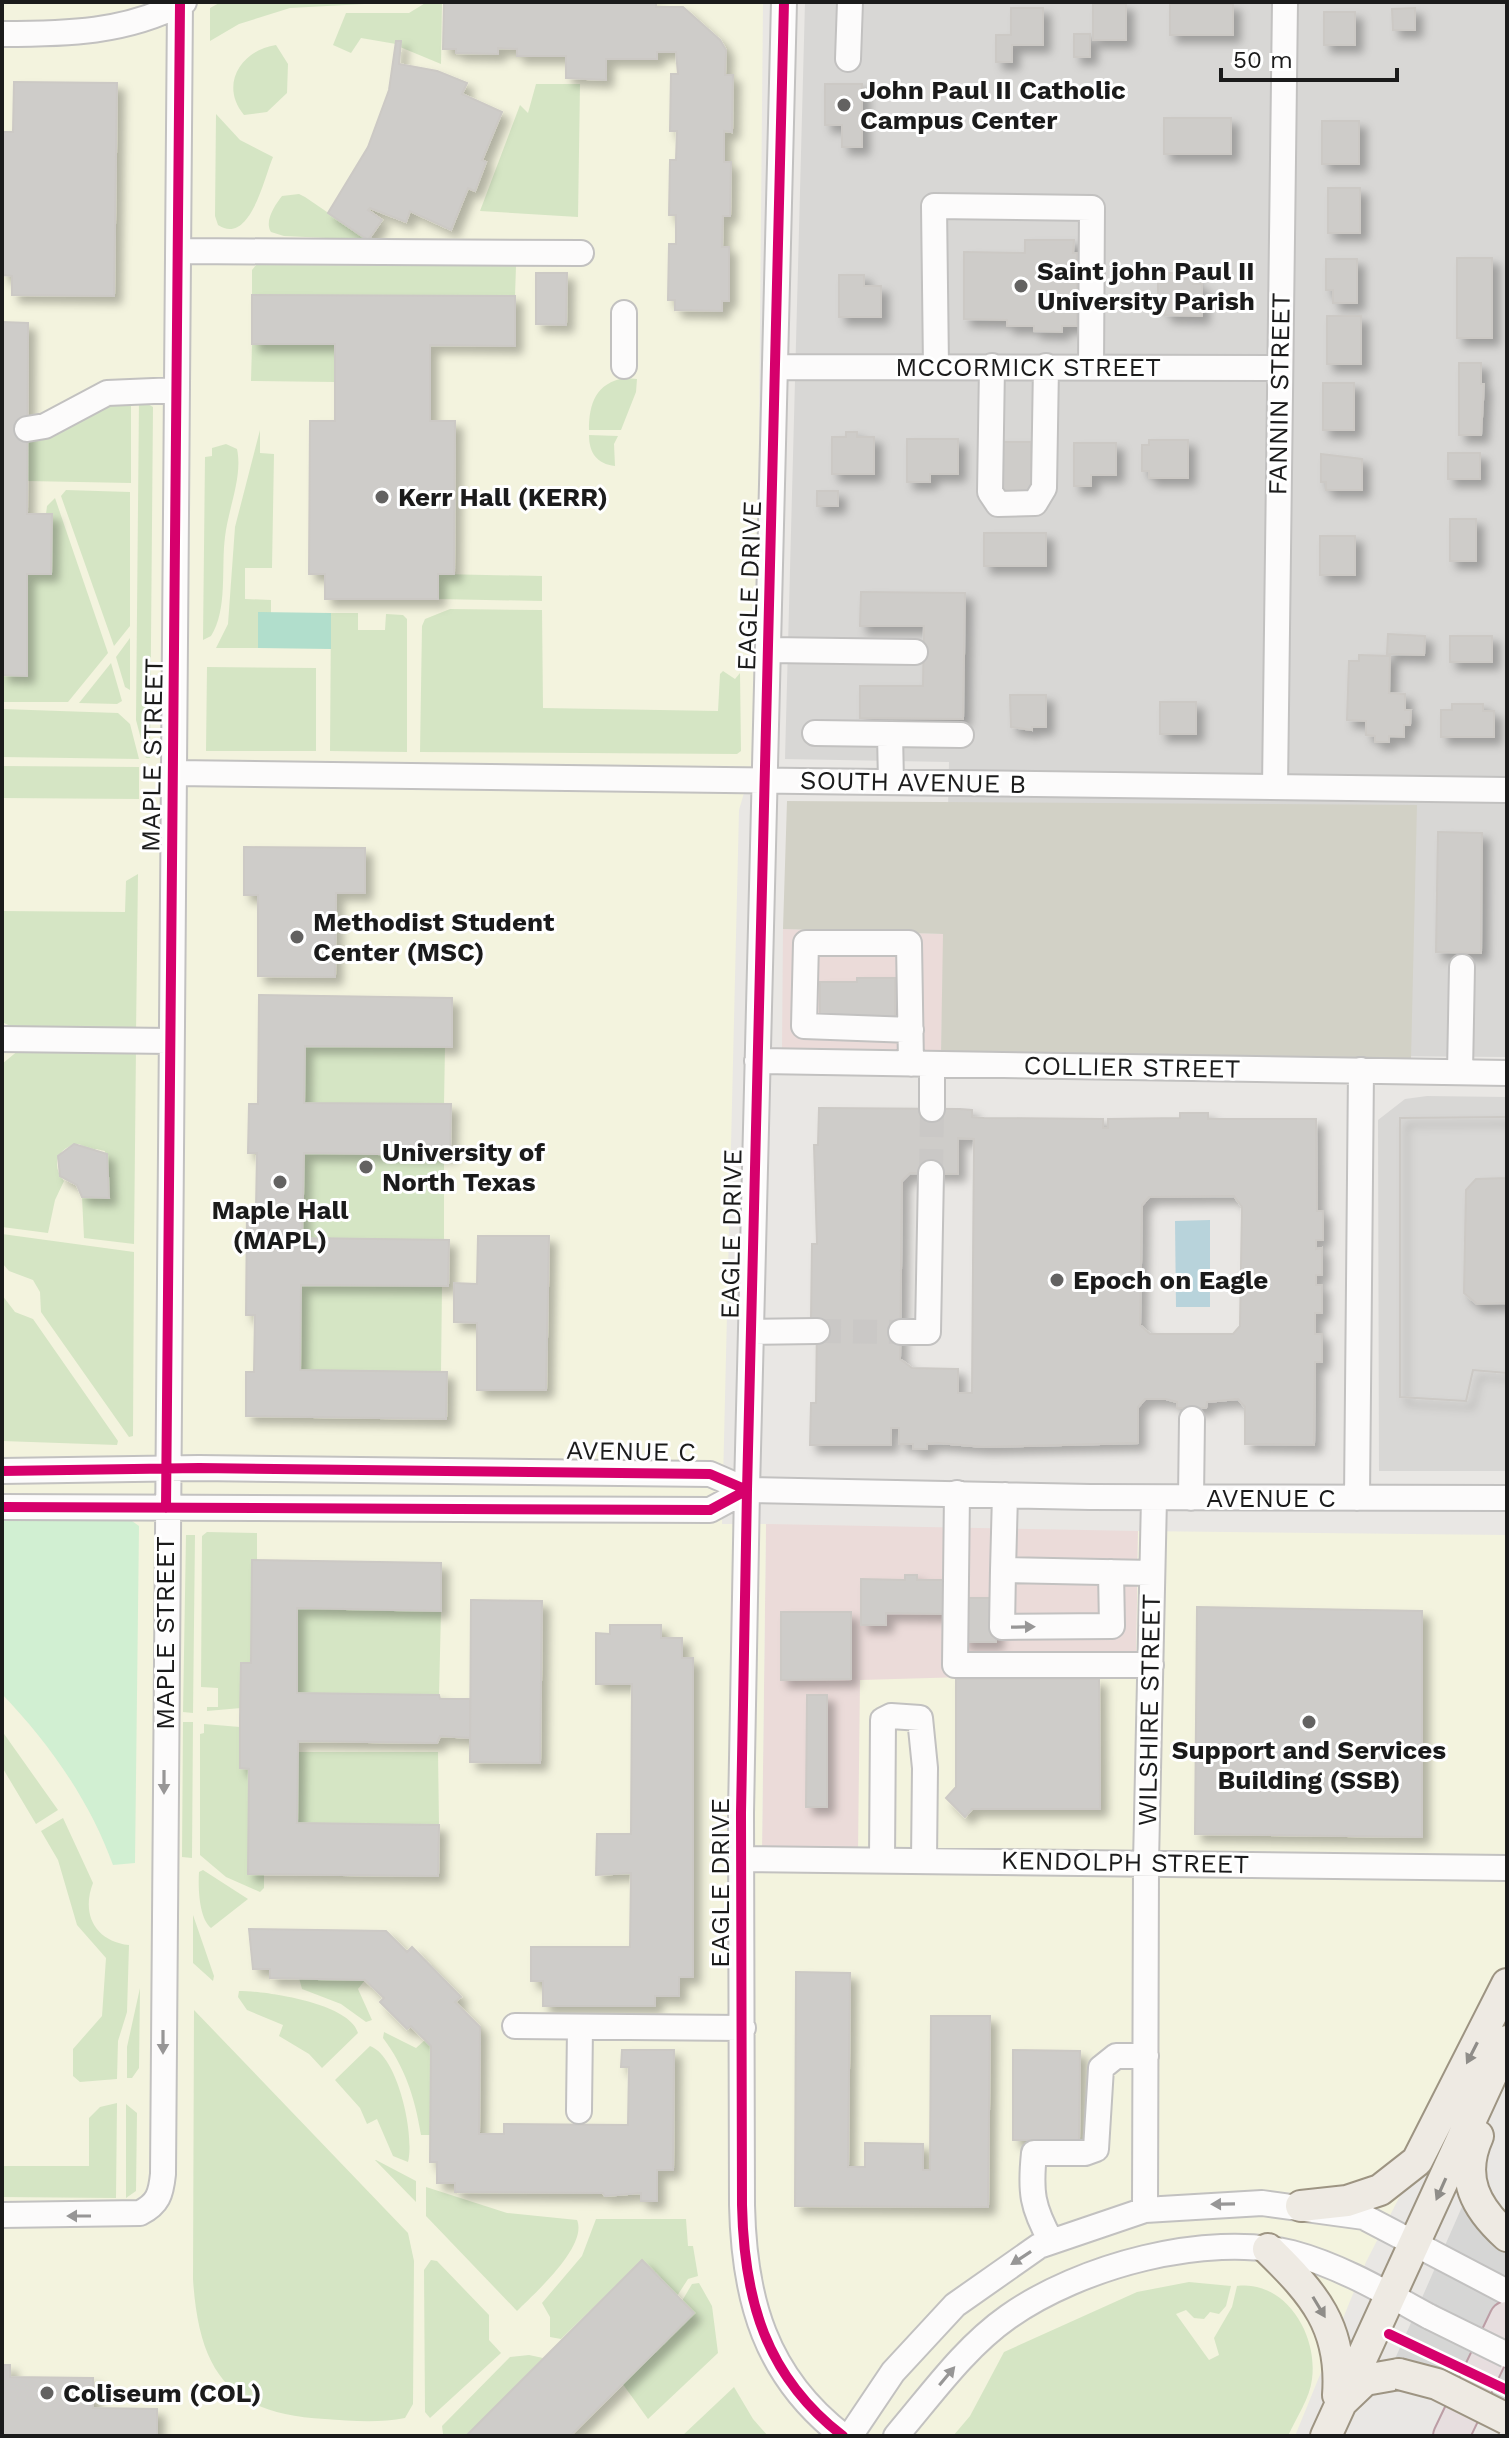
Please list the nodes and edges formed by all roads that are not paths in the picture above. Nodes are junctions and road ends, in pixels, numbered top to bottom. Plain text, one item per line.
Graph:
1 (784, 2) edge
2 (850, 2) edge
3 (1285, 2) edge
4 (181, 3) edge
5 (2, 34) edge
6 (848, 59) dead end
7 (179, 251) junction
8 (581, 253) dead end
9 (624, 313) dead end
10 (624, 366) dead end
11 (936, 366) junction
12 (992, 366) junction
13 (1046, 366) junction
14 (777, 367) junction
15 (1091, 367) junction
16 (1278, 368) junction
17 (177, 390) junction
18 (27, 429) dead end
19 (769, 650) junction
20 (915, 652) dead end
21 (815, 733) dead end
22 (890, 734) junction
23 (961, 735) dead end
24 (174, 773) junction
25 (765, 781) junction
26 (891, 782) junction
27 (1275, 787) junction
28 (1507, 790) edge
29 (1462, 967) dead end
30 (911, 1030) junction
31 (2, 1039) edge
32 (171, 1041) junction
33 (757, 1061) junction
34 (922, 1064) junction
35 (1361, 1070) junction
36 (1460, 1072) junction
37 (1507, 1073) edge
38 (932, 1109) tunnel mouth
39 (931, 1173) tunnel mouth
40 (817, 1331) tunnel mouth
41 (751, 1332) junction
42 (901, 1332) tunnel mouth
43 (1192, 1419) dead end
44 (167, 1468) junction
45 (2, 1471) edge
46 (747, 1490) junction
47 (957, 1493) junction
48 (1005, 1495) junction
49 (1154, 1498) junction
50 (1191, 1498) junction
51 (1357, 1498) junction
52 (1507, 1498) edge
53 (2, 1507) edge
54 (166, 1508) junction
55 (1003, 1570) junction
56 (1111, 1572) junction
57 (1152, 1573) junction
58 (1151, 1665) junction
59 (742, 1859) junction
60 (882, 1860) junction
61 (924, 1860) junction
62 (1146, 1862) junction
63 (1507, 1868) edge
64 (1507, 1984) edge
65 (515, 2026) dead end
66 (580, 2027) junction
67 (743, 2028) junction
68 (1507, 2041) edge
69 (1146, 2056) junction
70 (1507, 2073) edge
71 (579, 2111) dead end
72 (1301, 2206) junction
73 (1145, 2210) junction
74 (2, 2215) edge
75 (1507, 2236) edge
76 (1051, 2241) junction
77 (1416, 2244) junction
78 (1268, 2249) junction
79 (1507, 2292) edge
80 (1390, 2295) junction
81 (1507, 2319) edge
82 (1507, 2355) edge
83 (1507, 2419) edge
84 (1331, 2423) edge
85 (843, 2436) edge
86 (850, 2436) edge
87 (896, 2436) edge
88 (1451, 2436) edge

1 - 14 street, EAGLE DRIVE
2 - 6 street
3 - 16 street, FANNIN STREET
4 - 5 street
4 - 7 street, MAPLE STREET
7 - 8 street
7 - 17 street, MAPLE STREET
9 - 10 street
11 - 12 street, MCCORMICK STREET
11 - 14 street, MCCORMICK STREET
11 - 15 street
12 - 13 street, MCCORMICK STREET
12 - 13 street
13 - 15 street, MCCORMICK STREET
14 - 19 street, EAGLE DRIVE
15 - 16 street, MCCORMICK STREET
16 - 27 street, FANNIN STREET
17 - 18 street
17 - 24 street, MAPLE STREET
19 - 20 street
19 - 25 street, EAGLE DRIVE
21 - 22 street
22 - 23 street
22 - 26 street
24 - 25 street, SOUTH AVENUE B
24 - 32 street, MAPLE STREET
25 - 26 street, SOUTH AVENUE B
25 - 33 street, EAGLE DRIVE
26 - 27 street, SOUTH AVENUE B
27 - 28 street, SOUTH AVENUE B
29 - 36 street
30 - 30 street
30 - 34 street
31 - 32 street
32 - 44 street, MAPLE STREET
33 - 34 street, COLLIER STREET
33 - 41 street, EAGLE DRIVE
34 - 35 street, COLLIER STREET
34 - 38 street
35 - 36 street, COLLIER STREET
35 - 51 street
36 - 37 street, COLLIER STREET
39 - 42 street
40 - 41 street
41 - 46 street, EAGLE DRIVE
43 - 50 street
44 - 45 street, AVENUE C
44 - 46 street, AVENUE C
44 - 54 street, MAPLE STREET
46 - 47 street, AVENUE C
46 - 54 street, AVENUE C
46 - 59 street, EAGLE DRIVE
47 - 48 street, AVENUE C
47 - 58 street
48 - 49 street, AVENUE C
48 - 55 street
49 - 50 street, AVENUE C
49 - 57 street, WILSHIRE STREET
50 - 51 street, AVENUE C
51 - 52 street, AVENUE C
53 - 54 street, AVENUE C
54 -> 74 street, MAPLE STREET
55 - 56 street
55 -> 56 street
56 - 57 street
57 - 58 street, WILSHIRE STREET
58 - 62 street, WILSHIRE STREET
59 - 60 street, KENDOLPH STREET
59 - 67 street, EAGLE DRIVE
60 - 61 street, KENDOLPH STREET
60 - 61 street
61 - 62 street, KENDOLPH STREET
62 - 63 street, KENDOLPH STREET
62 - 69 street, WILSHIRE STREET
64 -> 72 main road
65 - 66 street
66 - 67 street
66 - 71 street
67 - 85 street, EAGLE DRIVE
68 -> 77 main road
69 - 73 street, WILSHIRE STREET
69 - 76 street
70 - 75 main road
72 -> 73 street
72 - 77 street
73 - 76 street
76 -> 86 street
77 - 79 street
77 - 80 main road
78 - 80 street
78 -> 84 main road
87 -> 78 street
80 - 82 street, bridge
80 - 84 main road
81 - 88 highway
83 - 84 main road, bridge

